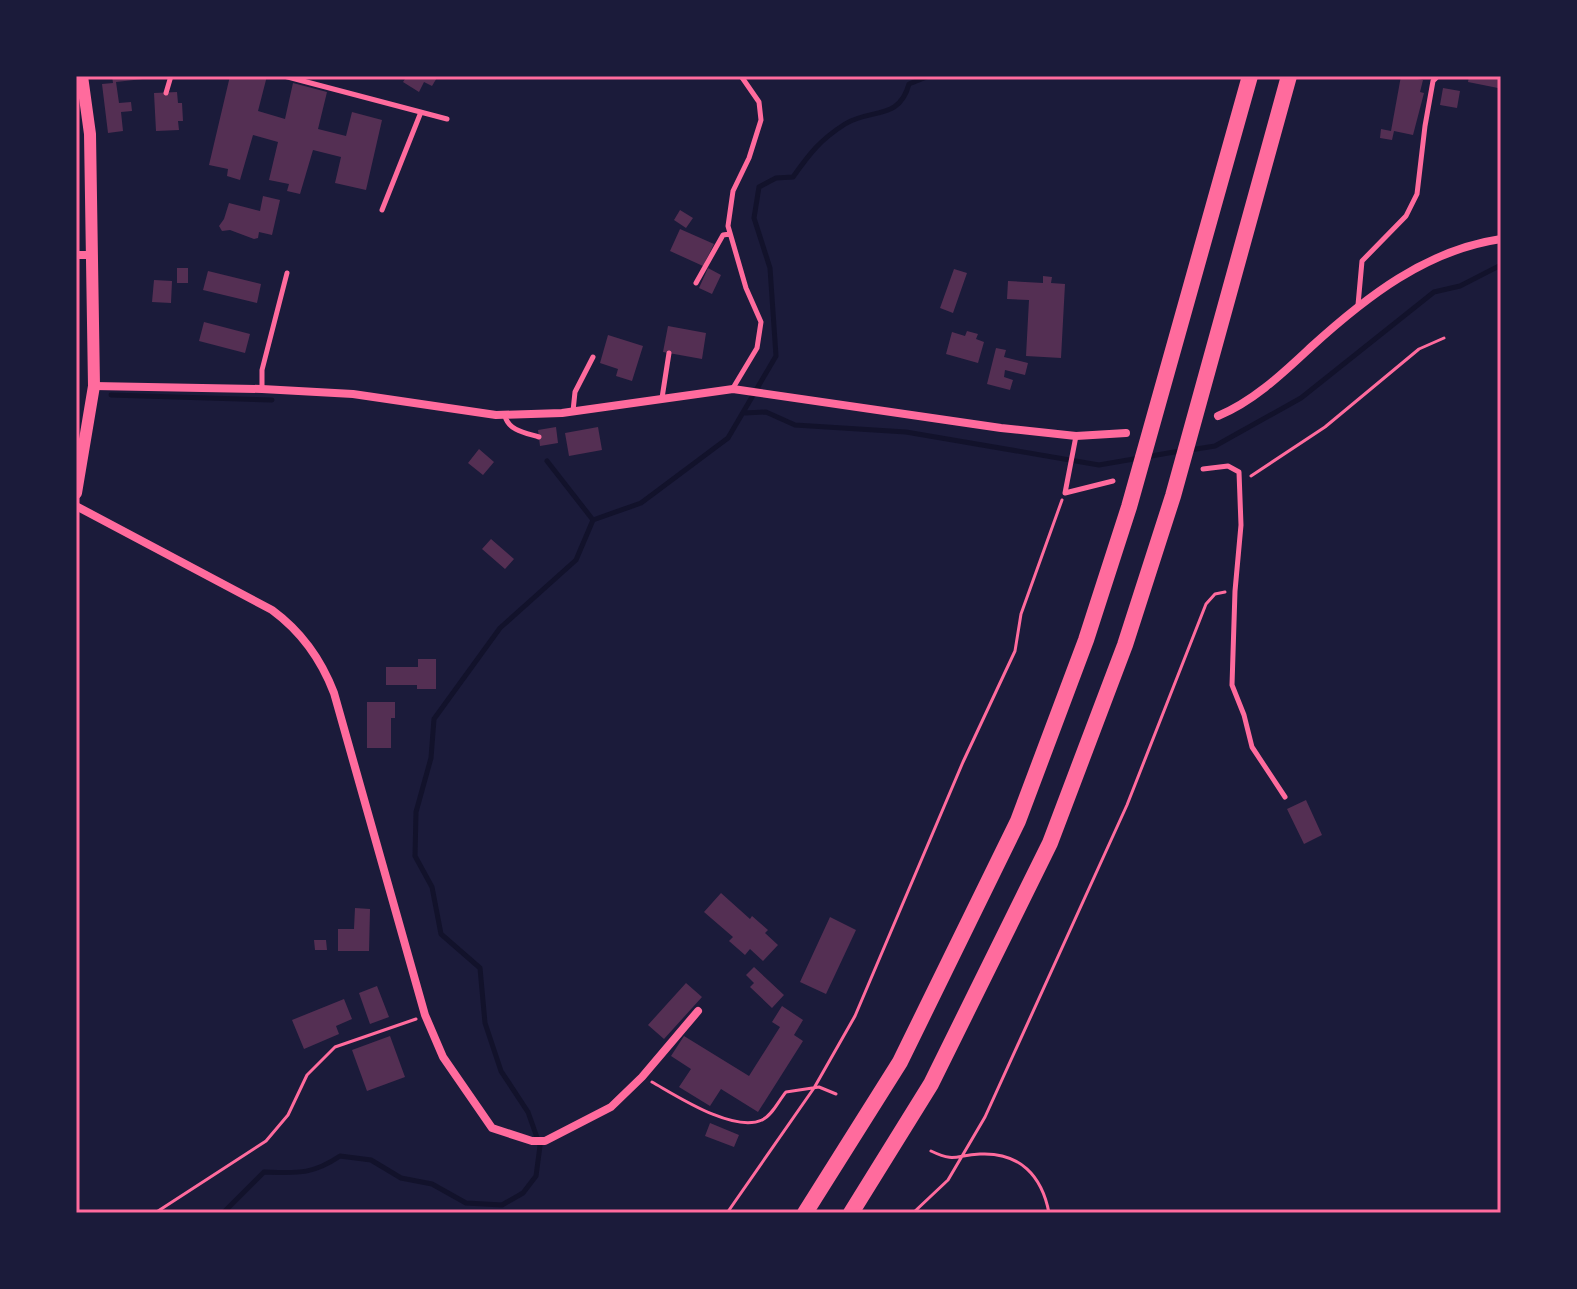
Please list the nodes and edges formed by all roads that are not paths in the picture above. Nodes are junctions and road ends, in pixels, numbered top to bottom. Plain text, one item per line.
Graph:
1 (82, 76) edge
2 (171, 76) edge
3 (284, 76) edge
4 (741, 76) edge
5 (1250, 76) edge
6 (1289, 76) edge
7 (1438, 76) edge
8 (297, 78) edge
9 (166, 93) dead end
10 (421, 112) junction
11 (447, 119) dead end
12 (382, 210) dead end
13 (730, 234) junction
14 (1501, 239) edge
15 (76, 255) edge
16 (92, 255) junction
17 (287, 273) dead end
18 (696, 283) dead end
19 (1358, 305) junction
20 (669, 353) dead end
21 (593, 357) dead end
22 (94, 386) junction
23 (262, 389) junction
24 (733, 389) junction
25 (662, 398) junction
26 (573, 412) junction
27 (505, 415) junction
28 (1218, 416) dead end
29 (1126, 433) dead end
30 (539, 437) dead end
31 (1076, 439) junction
32 (1203, 469) dead end
33 (1113, 481) dead end
34 (76, 490) edge
35 (76, 506) edge
36 (1285, 797) dead end
37 (698, 1011) dead end
38 (805, 1213) edge
39 (851, 1213) edge

1 - 16 main road
2 - 9 lane
3 - 8 lane
4 - 13 lane
5 - 38 highway
6 - 39 highway
7 - 19 lane
8 - 10 lane
10 - 11 lane
10 - 12 lane
13 - 18 lane
13 - 24 lane
14 - 19 street
15 - 16 street
16 - 22 main road
17 - 23 lane
19 - 28 street
20 - 25 lane
21 - 26 lane
22 - 23 street
22 - 34 main road
23 - 27 street
24 - 25 street
24 - 31 street
25 - 26 street
26 - 27 street
27 - 30 lane
29 - 31 street
31 - 33 lane
32 - 36 lane
35 - 37 street

